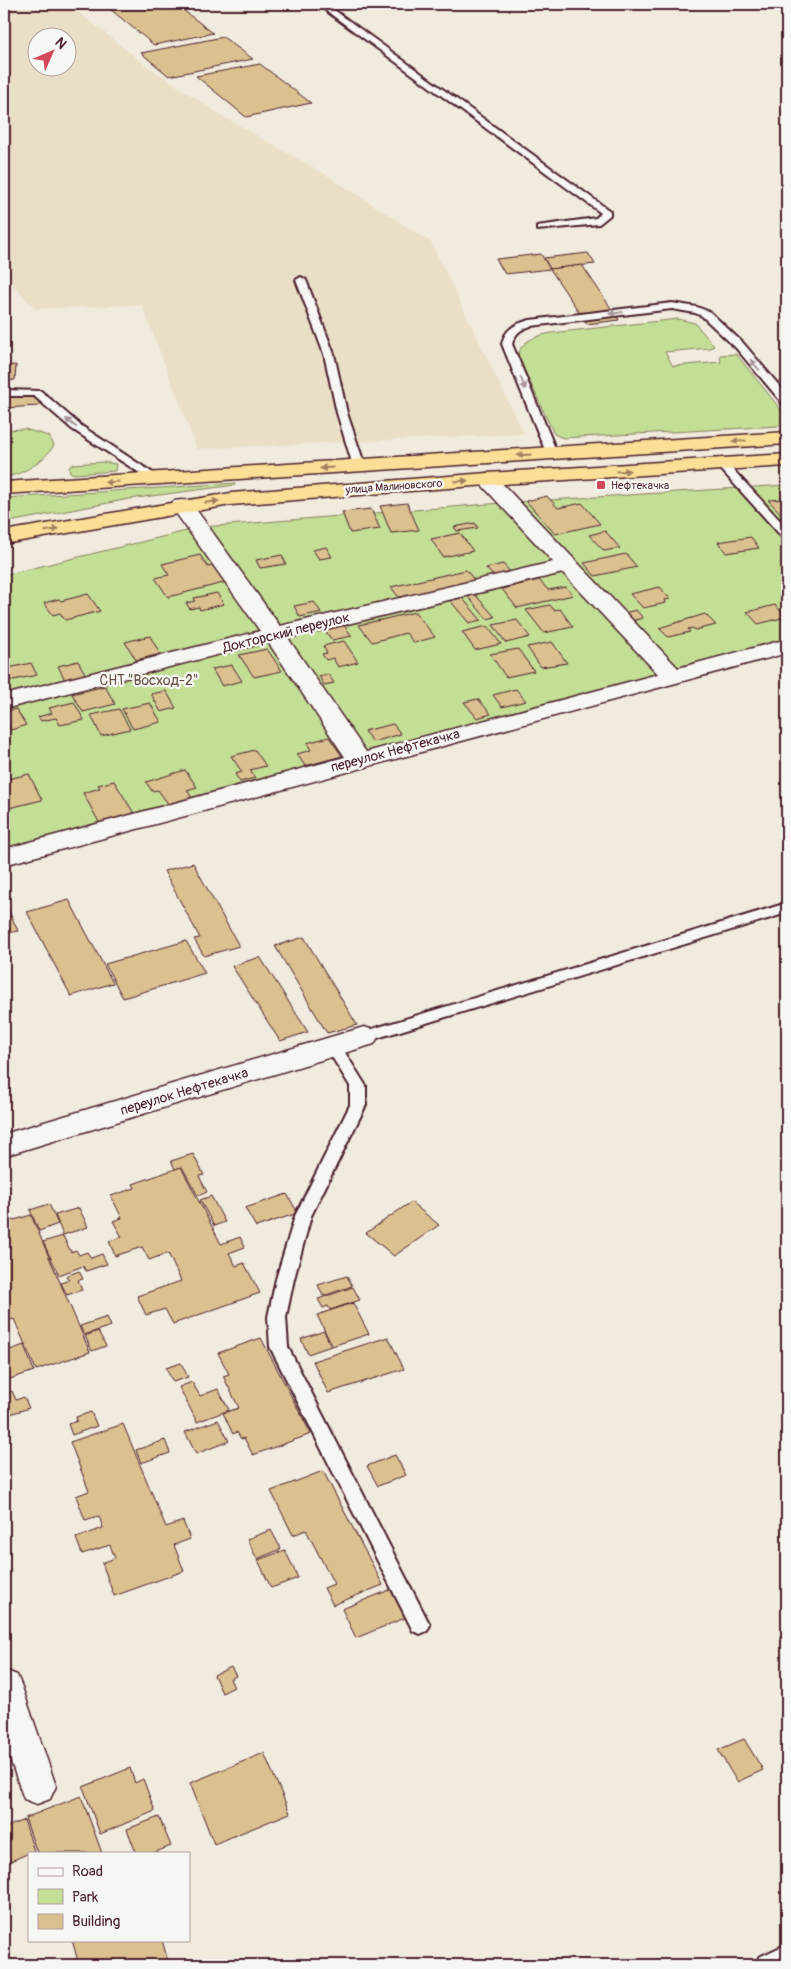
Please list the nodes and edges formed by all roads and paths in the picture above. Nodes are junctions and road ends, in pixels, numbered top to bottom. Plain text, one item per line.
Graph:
1 (322, 4) edge
2 (540, 228) dead end
3 (301, 280) dead end
4 (4, 393) edge
5 (787, 402) edge
6 (787, 438) edge
7 (551, 453) junction
8 (787, 460) edge
9 (722, 464) junction
10 (359, 466) junction
11 (156, 479) junction
12 (487, 479) junction
13 (4, 488) edge
14 (182, 506) junction
15 (787, 534) edge
16 (4, 538) edge
17 (569, 565) junction
18 (274, 634) junction
19 (787, 646) edge
20 (673, 676) junction
21 (4, 702) edge
22 (359, 760) junction
23 (4, 857) edge
24 (787, 908) edge
25 (364, 1037) joint
26 (334, 1047) junction
27 (4, 1145) edge
28 (420, 1625) dead end
29 (4, 1687) edge
30 (37, 1786) dead end
31 (787, 1955) edge
32 (766, 1965) edge

1 - 2 lane
3 - 10 lane
11 -> 4 lane
5 -> 7 lane
6 -> 7 highway, улица Малиновского
7 -> 10 highway, улица Малиновского
8 - 9 highway, улица Малиновского
12 -> 9 highway, улица Малиновского
9 - 15 lane
10 -> 11 highway, улица Малиновского
11 -> 13 highway, улица Малиновского
14 -> 12 highway, улица Малиновского
12 - 17 street
16 -> 14 highway, улица Малиновского
14 - 18 street
17 - 18 street, Докторский переулок
17 - 20 street
18 - 21 street, Докторский переулок
18 - 22 street
19 - 20 street, переулок Нефтекачка
20 - 22 street, переулок Нефтекачка
22 - 23 street, переулок Нефтекачка
24 - 25 lane
25 - 26 street, переулок Нефтекачка
26 - 27 street, переулок Нефтекачка
26 - 28 lane
29 - 30 street
31 - 32 lane

